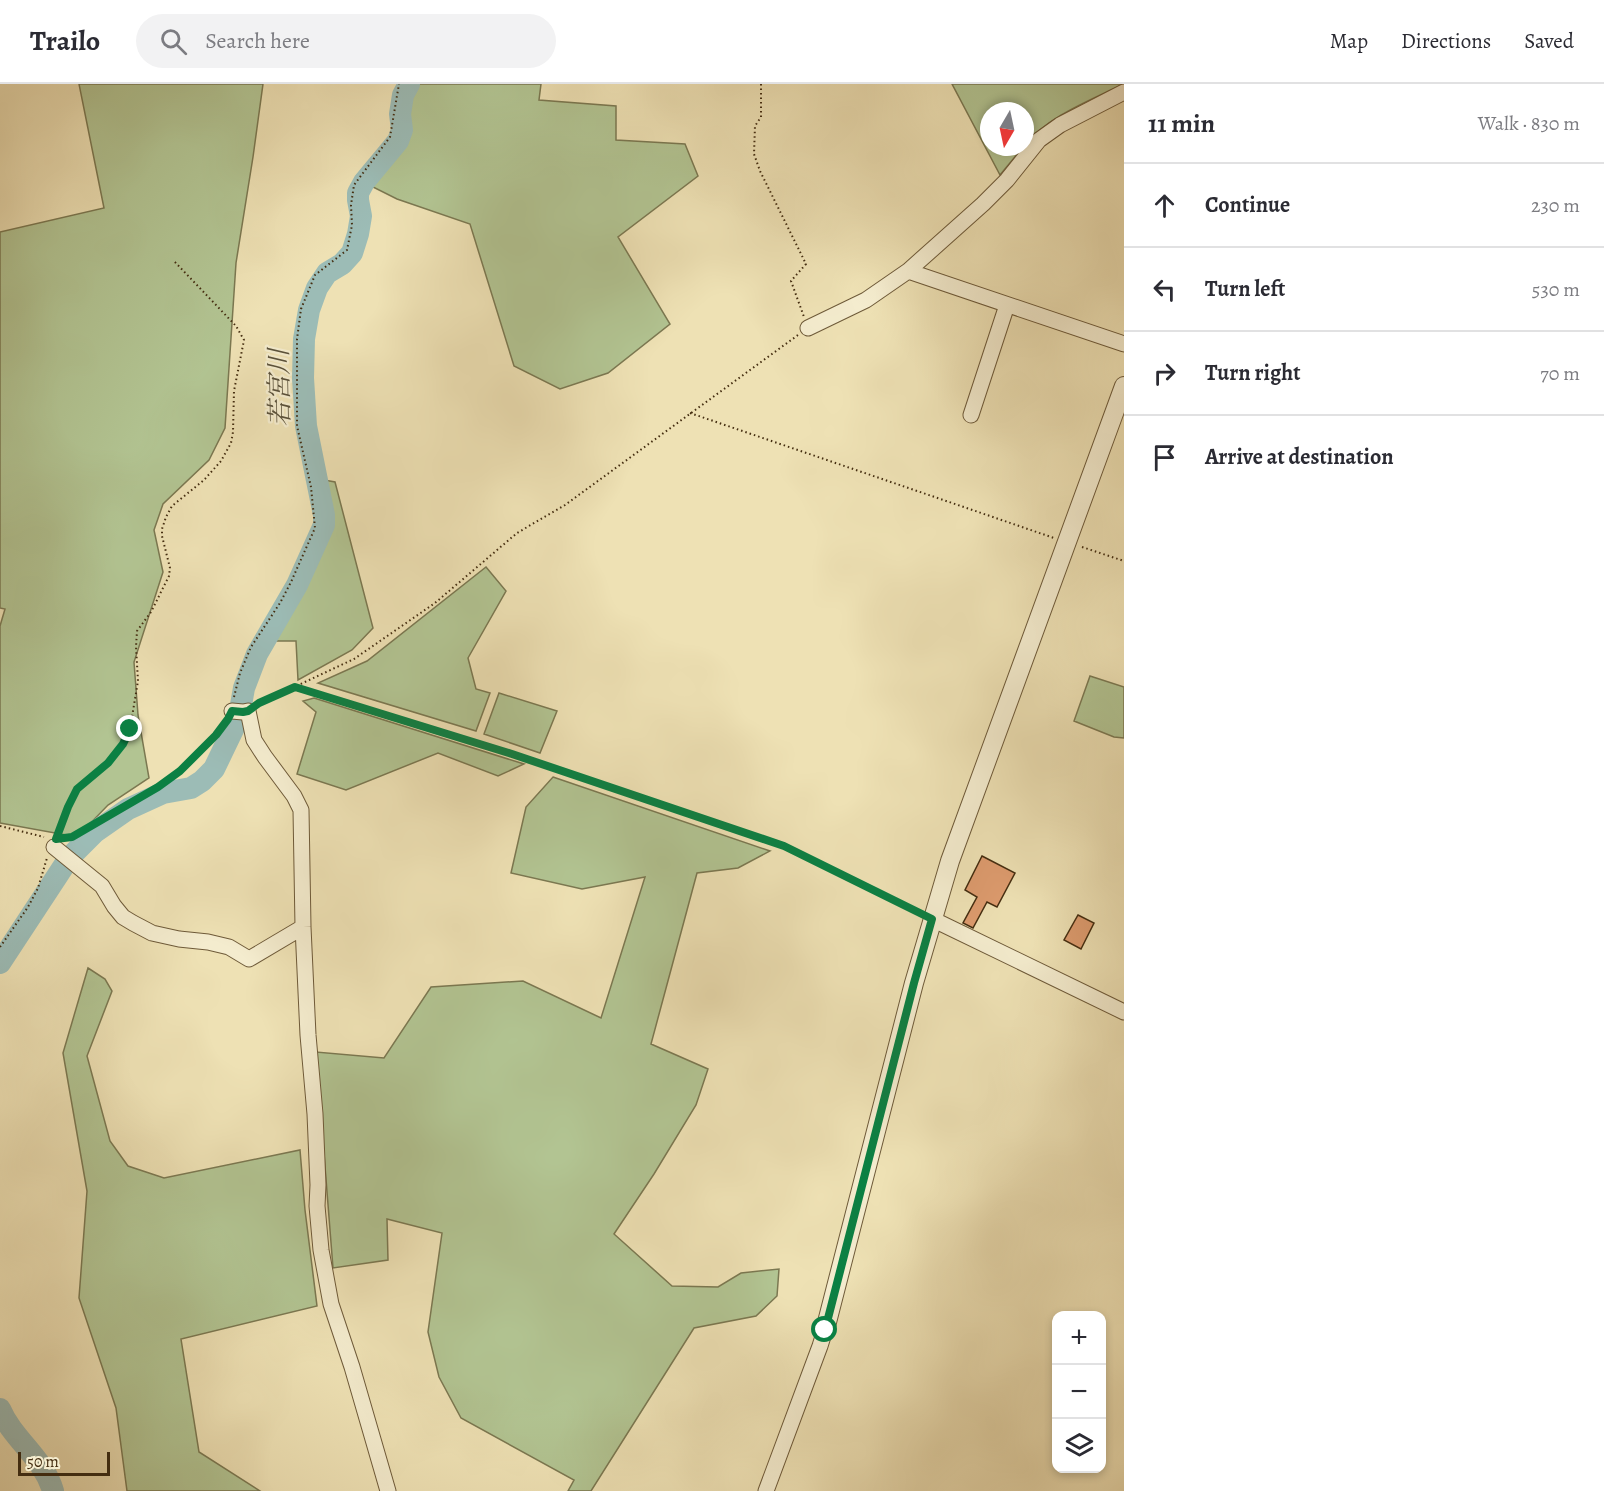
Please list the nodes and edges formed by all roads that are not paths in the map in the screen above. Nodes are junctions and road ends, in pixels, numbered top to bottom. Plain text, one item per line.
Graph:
1 (1124, 92) edge
2 (908, 271) junction
3 (1007, 305) junction
4 (808, 328) road end
5 (1124, 344) edge
6 (1124, 386) edge
7 (971, 415) dead end
8 (232, 711) road end
9 (61, 851) road end
10 (932, 919) junction
11 (303, 927) junction
12 (1124, 1012) edge
13 (825, 1330) joint
14 (388, 1491) edge
15 (765, 1491) edge

1 - 2 street
2 - 3 street
2 - 4 street
3 - 5 street
3 - 7 street
6 - 10 street
8 - 11 street
9 - 11 street
10 - 12 street
10 - 13 street
11 - 14 street
13 - 15 street

